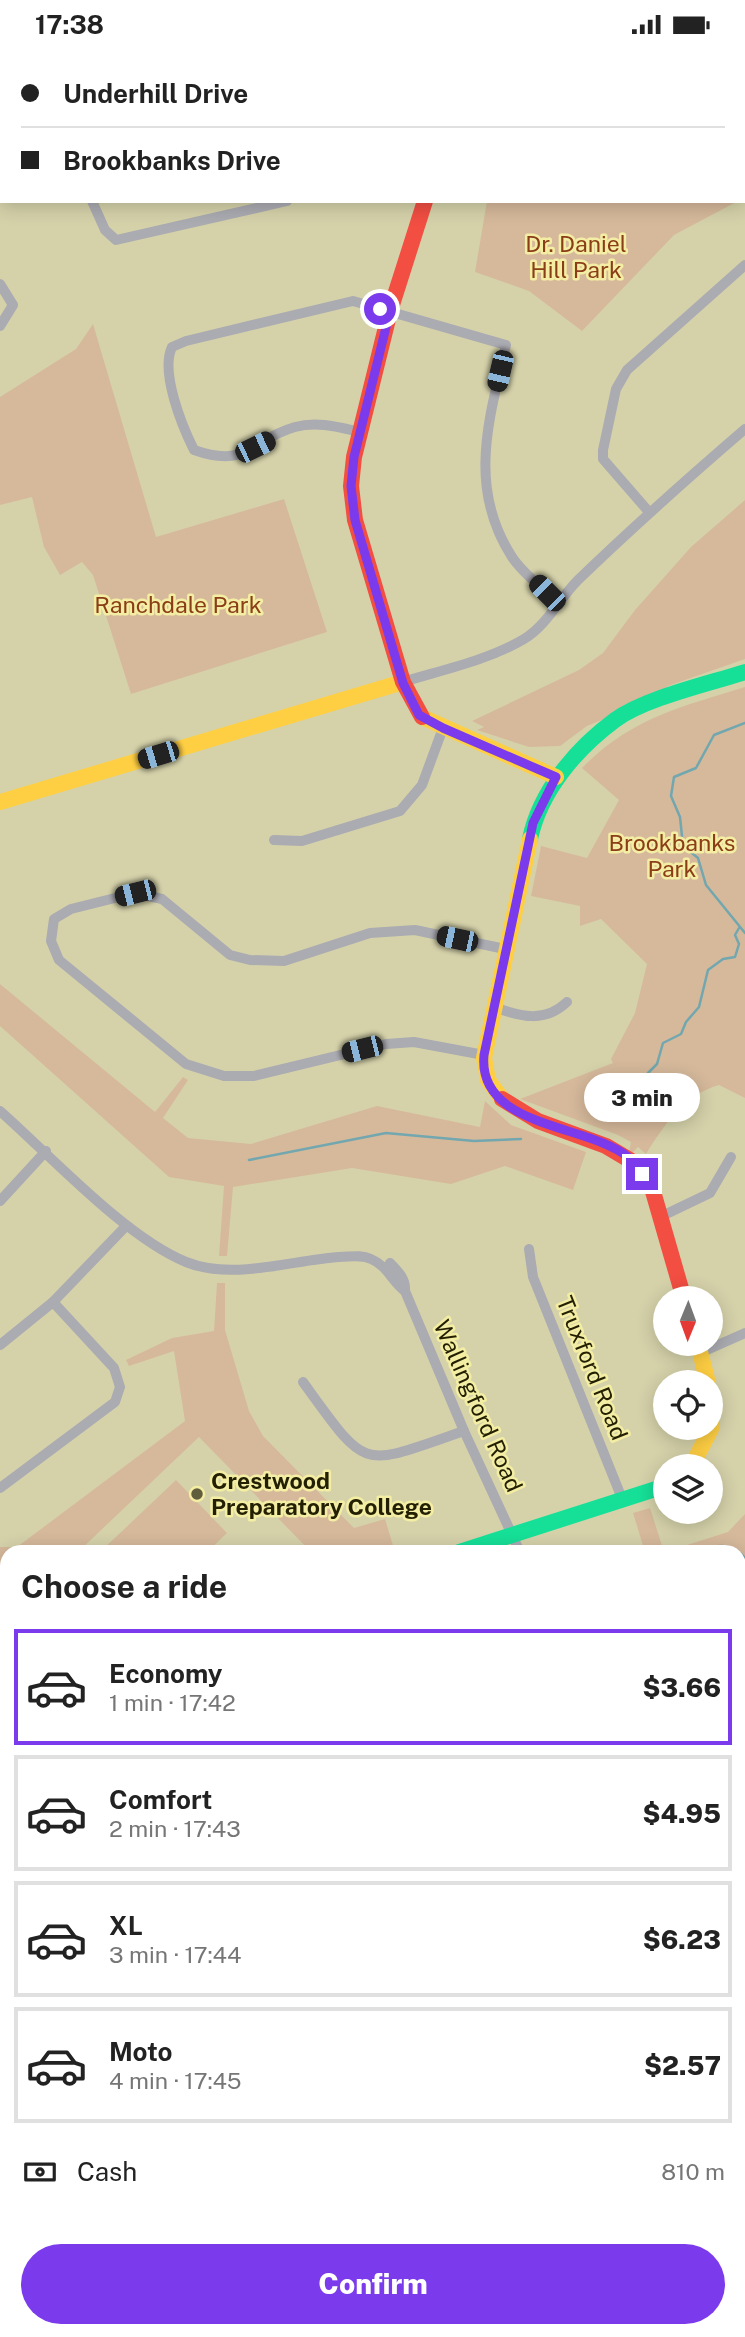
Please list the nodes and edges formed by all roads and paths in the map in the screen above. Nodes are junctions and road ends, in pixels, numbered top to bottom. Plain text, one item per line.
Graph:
1 (93, 203) edge
2 (278, 203) edge
3 (424, 203) edge
4 (745, 265) edge
5 (0, 284) edge
6 (390, 311) junction
7 (0, 326) edge
8 (745, 429) edge
9 (360, 432) junction
10 (649, 512) junction
11 (558, 603) junction
12 (745, 672) edge
13 (403, 683) junction
14 (443, 728) junction
15 (573, 755) junction
16 (524, 762) junction
17 (556, 777) junction
18 (0, 802) edge
19 (274, 840) dead end
20 (505, 949) junction
21 (568, 1002) dead end
22 (494, 1007) junction
23 (484, 1055) junction
24 (0, 1111) edge
25 (46, 1151) junction
26 (731, 1157) dead end
27 (0, 1201) edge
28 (660, 1217) junction
29 (126, 1226) junction
30 (529, 1249) dead end
31 (680, 1286) edge
32 (53, 1302) junction
33 (745, 1333) edge
34 (723, 1340) edge
35 (0, 1345) edge
36 (303, 1382) dead end
37 (464, 1431) junction
38 (0, 1488) edge
39 (653, 1490) edge
40 (623, 1501) junction
41 (513, 1536) junction
42 (483, 1545) edge
43 (517, 1545) edge

1 - 2 street
3 - 6 street
4 - 10 street
5 - 7 street
6 - 9 street
6 - 9 street
6 - 11 street
8 - 10 street
9 - 13 street
10 - 11 street
11 - 13 street
12 - 15 street
13 - 14 street
13 - 18 street
14 - 16 street
14 - 19 street
15 - 16 street
15 - 17 street
16 - 17 street
17 - 20 street
20 - 22 street
20 - 23 street
21 - 22 street
22 - 23 street
23 - 28 street
24 - 25 street, Wallingford Road
25 - 27 street
25 - 29 street, Wallingford Road
26 - 28 street
28 - 31 street
29 - 32 street
29 - 37 street, Wallingford Road
30 - 40 street, Truxford Road
32 - 35 street
32 - 38 street
33 - 34 street
36 - 37 street
37 - 41 street, Wallingford Road
39 - 40 street
40 - 41 street
41 - 42 street
41 - 43 street, Wallingford Road

